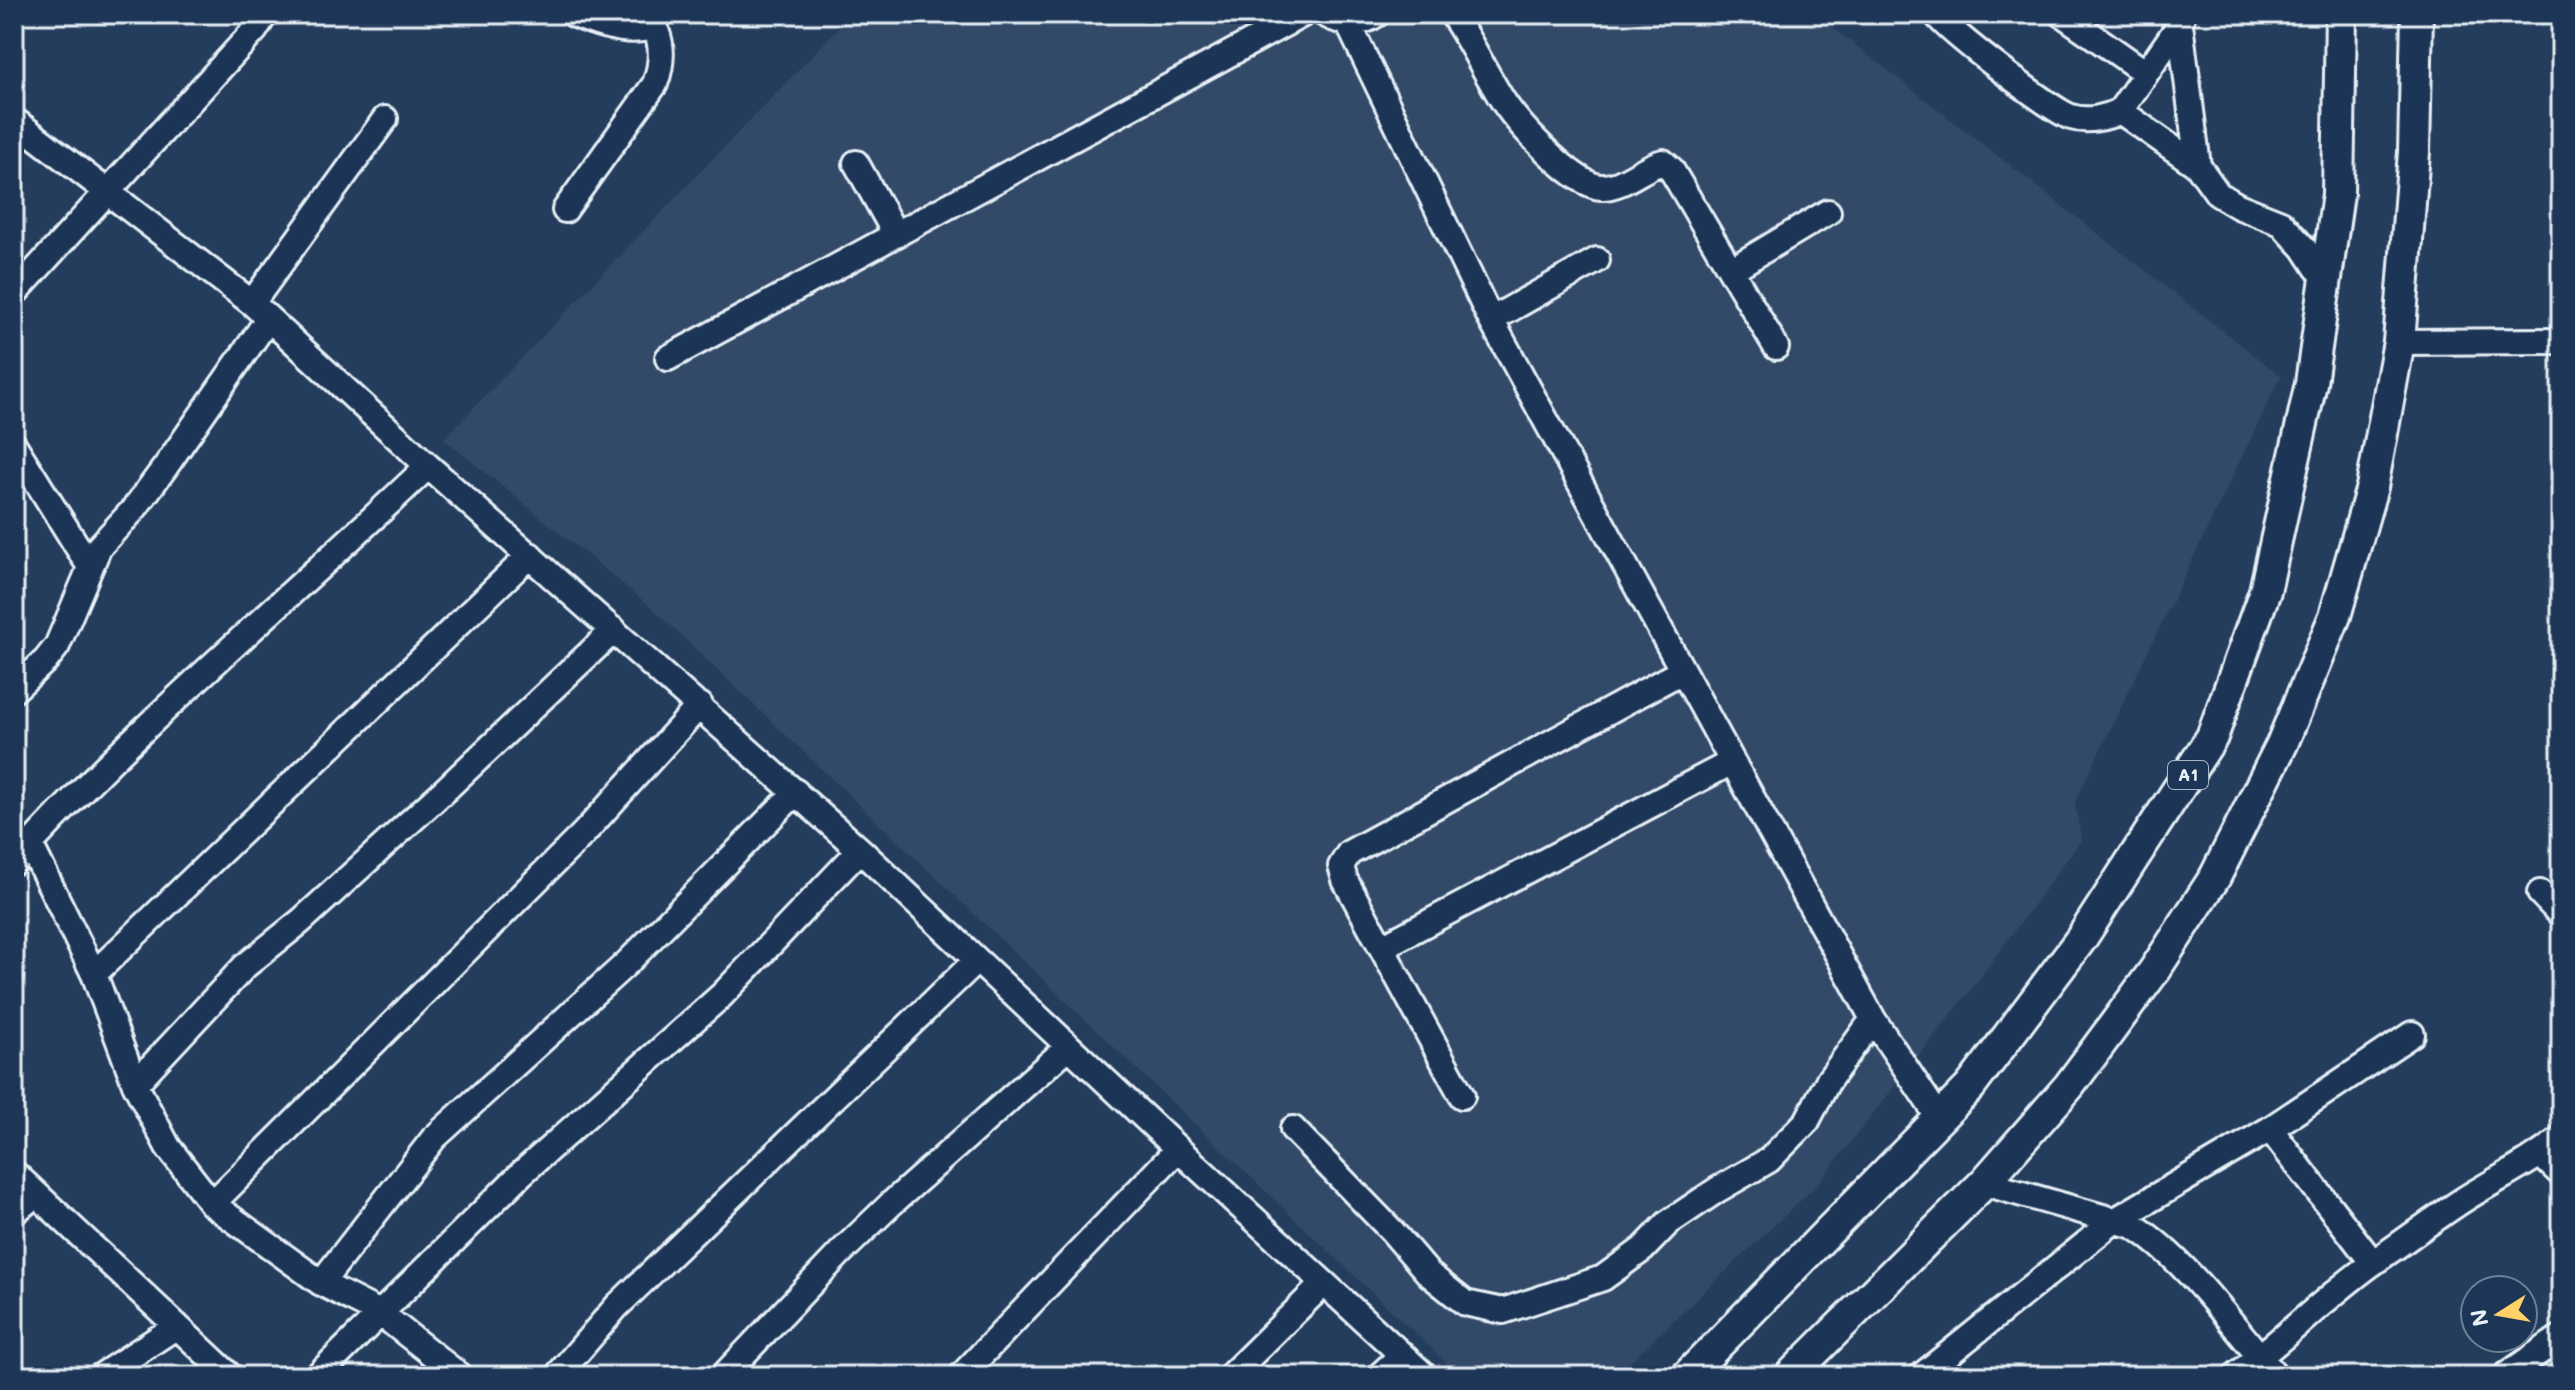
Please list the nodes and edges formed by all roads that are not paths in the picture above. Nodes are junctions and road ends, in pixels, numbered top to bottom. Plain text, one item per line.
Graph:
1 (265, 14) edge
2 (573, 14) edge
3 (1303, 14) edge
4 (1324, 14) edge
5 (1377, 14) edge
6 (1452, 14) edge
7 (1936, 14) edge
8 (2062, 14) edge
9 (2341, 14) edge
10 (2417, 14) edge
11 (2182, 19) edge
12 (650, 20) edge
13 (1348, 23) junction
14 (2146, 73) junction
15 (2120, 111) junction
16 (385, 119) dead end
17 (14, 120) edge
18 (856, 163) dead end
19 (2198, 166) junction
20 (108, 193) junction
21 (565, 210) dead end
22 (1828, 212) dead end
23 (896, 235) junction
24 (1597, 260) dead end
25 (1731, 270) junction
26 (2327, 274) junction
27 (14, 294) edge
28 (260, 311) junction
29 (1491, 320) junction
30 (2561, 341) edge
31 (2399, 342) junction
32 (1776, 347) dead end
33 (668, 358) dead end
34 (14, 445) edge
35 (428, 466) junction
36 (530, 555) junction
37 (90, 567) junction
38 (614, 630) junction
39 (1682, 671) junction
40 (14, 690) edge
41 (700, 705) junction
42 (1732, 762) junction
43 (796, 792) junction
44 (860, 850) junction
45 (22, 853) edge
46 (2540, 893) dead end
47 (2561, 915) edge
48 (1382, 947) junction
49 (976, 961) junction
50 (94, 974) junction
51 (1873, 1019) junction
52 (2412, 1034) dead end
53 (1068, 1047) junction
54 (135, 1084) junction
55 (1462, 1096) dead end
56 (1939, 1118) junction
57 (1293, 1129) dead end
58 (2270, 1129) junction
59 (2561, 1138) edge
60 (1178, 1149) junction
61 (2541, 1155) junction
62 (14, 1173) edge
63 (2561, 1174) edge
64 (1984, 1183) junction
65 (35, 1195) junction
66 (212, 1204) junction
67 (14, 1212) edge
68 (2114, 1221) junction
69 (2373, 1263) junction
70 (321, 1283) junction
71 (1324, 1283) junction
72 (380, 1313) junction
73 (177, 1326) junction
74 (2561, 1337) edge
75 (1402, 1355) junction
76 (2268, 1367) edge
77 (2516, 1373) edge
78 (967, 1374) edge
79 (101, 1376) edge
80 (230, 1376) edge
81 (317, 1376) edge
82 (460, 1376) edge
83 (557, 1376) edge
84 (723, 1376) edge
85 (1230, 1376) edge
86 (1379, 1376) edge
87 (1425, 1376) edge
88 (1687, 1376) edge
89 (1790, 1376) edge
90 (1921, 1376) edge
91 (2235, 1376) edge

1 - 20 street
2 - 12 street
3 - 23 street
4 - 13 street
5 - 13 street
6 - 25 street
7 - 15 street
8 - 14 street
9 - 26 main road, A1
10 - 31 main road
11 - 14 street
11 - 19 street
12 - 21 street
13 - 29 street
14 - 15 street
15 - 19 street
16 - 28 street
17 - 20 street
18 - 23 street
19 - 26 street
20 - 27 street
20 - 28 street
22 - 25 street
23 - 33 street
24 - 29 street
25 - 32 street
26 - 56 main road, A1
28 - 35 street
28 - 37 street
29 - 39 street
30 - 31 street
31 - 64 main road
34 - 37 street
35 - 36 street
35 - 45 street
36 - 38 street
36 - 50 street
37 - 40 street
38 - 41 street
38 - 54 street
39 - 42 street
39 - 48 street
41 - 43 street
41 - 66 street
42 - 48 street
42 - 51 street
43 - 44 street
43 - 70 street
44 - 49 street
44 - 72 street
45 - 50 street
46 - 47 street
48 - 55 street
49 - 53 street
49 - 83 street
50 - 54 street
51 - 56 street
51 - 57 street
52 - 58 street
53 - 60 street
53 - 84 street
54 - 66 street
56 - 88 main road, A1
58 - 68 street
58 - 69 street
59 - 61 street
60 - 71 street
60 - 78 street
61 - 63 street
61 - 69 street
62 - 65 street
64 - 68 street
64 - 89 main road
65 - 67 street
65 - 73 street
66 - 70 street
68 - 76 street
68 - 90 street
69 - 76 street
70 - 72 street
71 - 75 street
71 - 85 street
72 - 81 street
72 - 82 street
73 - 79 street
73 - 80 street
74 - 77 street
75 - 86 street
75 - 87 street
76 - 91 street

